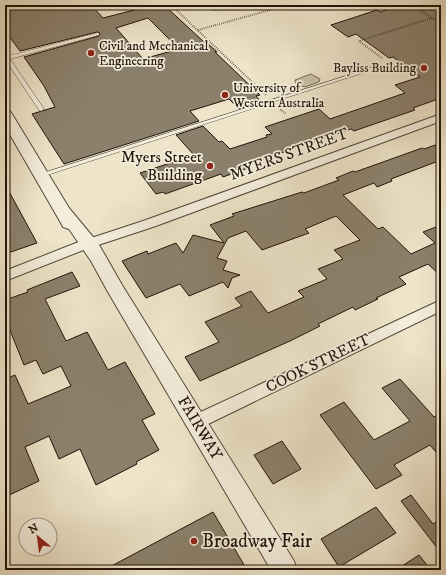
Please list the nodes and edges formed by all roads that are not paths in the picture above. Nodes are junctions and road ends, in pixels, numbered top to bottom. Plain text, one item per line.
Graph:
1 (97, 34) dead end
2 (6, 57) edge
3 (382, 66) dead end
4 (40, 109) dead end
5 (5, 114) edge
6 (441, 117) edge
7 (42, 175) junction
8 (87, 247) junction
9 (5, 276) edge
10 (441, 305) edge
11 (196, 422) junction
12 (285, 570) edge

1 - 2 lane
2 - 4 lane
3 - 7 lane
5 - 7 street, FAIRWAY
6 - 8 street, MYERS STREET
7 - 8 street, FAIRWAY
8 - 9 street, MYERS STREET
8 - 11 street, FAIRWAY
10 - 11 street, COOK STREET
11 - 12 street, FAIRWAY

